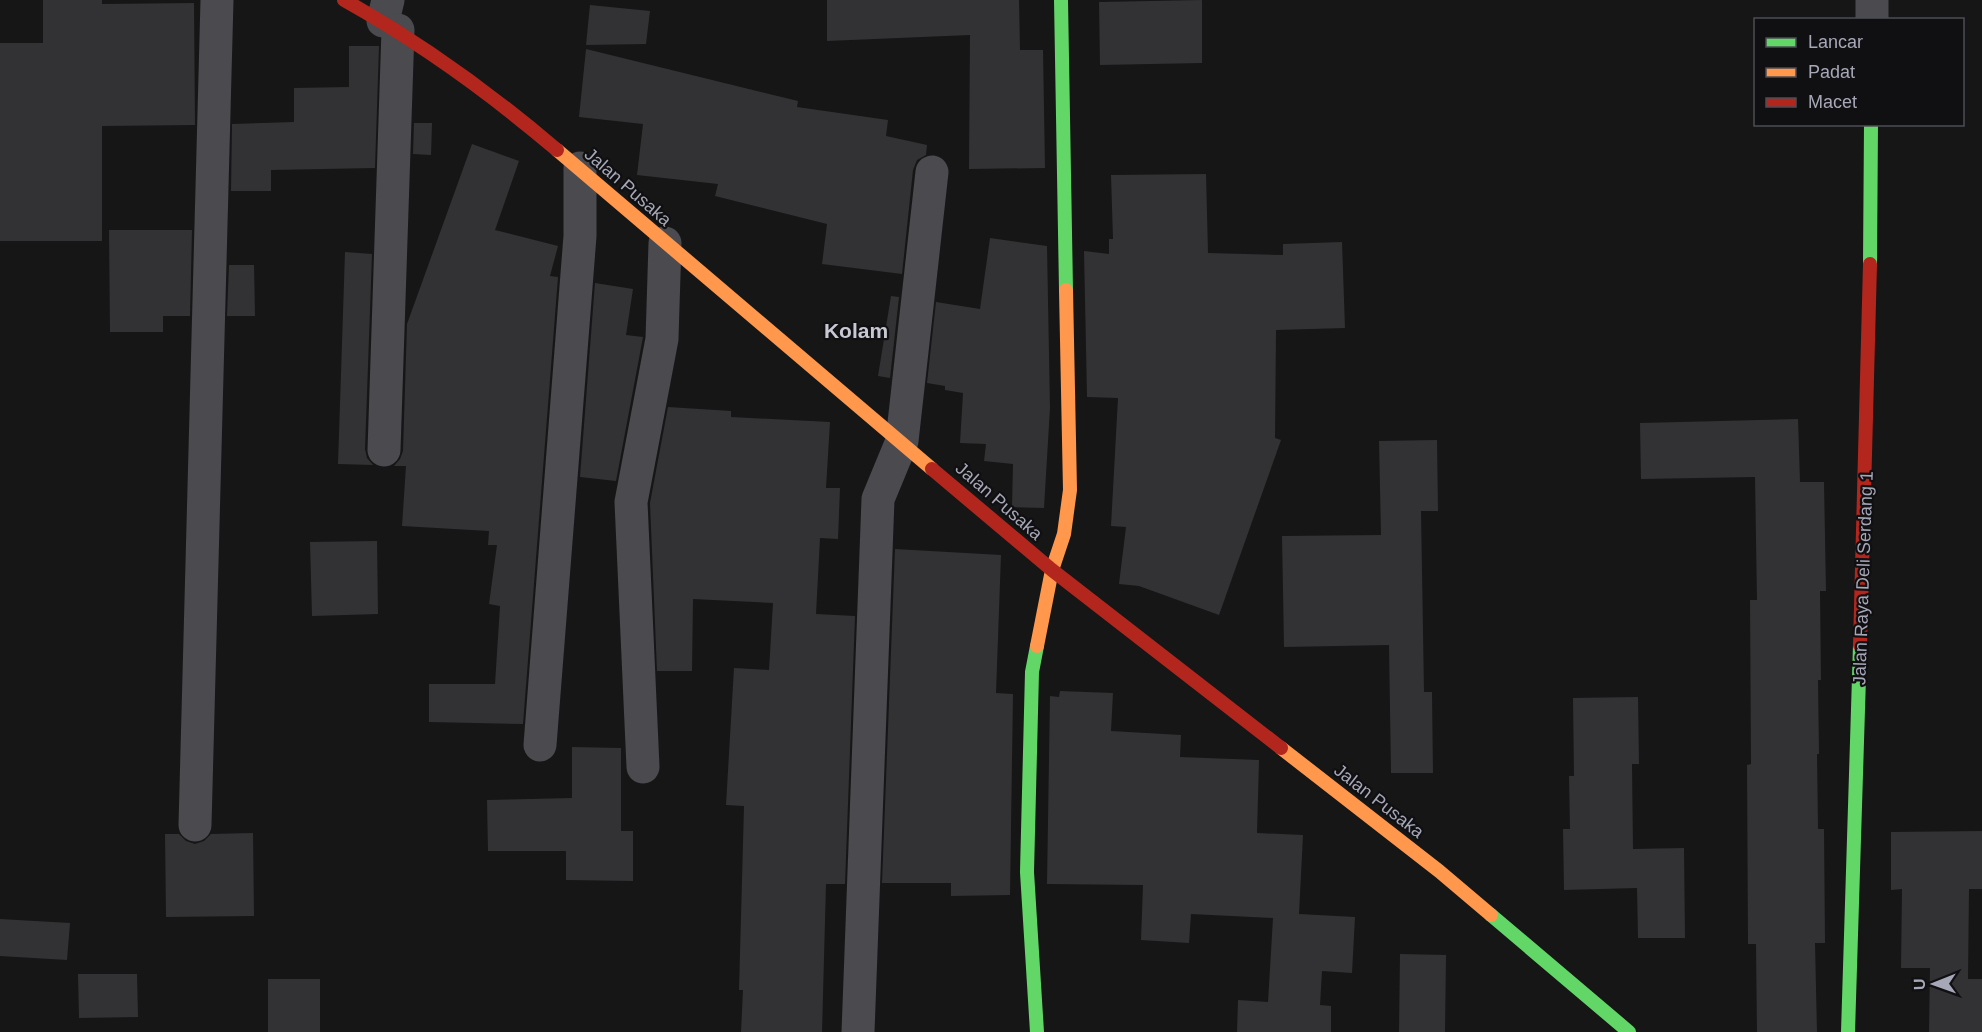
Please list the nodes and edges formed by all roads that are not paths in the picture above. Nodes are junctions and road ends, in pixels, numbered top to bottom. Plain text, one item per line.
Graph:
1 (217, 0) edge
2 (344, 0) edge
3 (1061, 0) edge
4 (1872, 0) edge
5 (389, 17) edge
6 (1872, 18) edge
7 (1871, 126) edge
8 (580, 168) junction
9 (932, 172) dead end
10 (664, 243) junction
11 (902, 441) junction
12 (384, 450) dead end
13 (1052, 570) junction
14 (540, 744) dead end
15 (643, 767) dead end
16 (195, 825) dead end
17 (858, 1032) edge
18 (1037, 1032) edge
19 (1629, 1032) edge
20 (1848, 1032) edge

1 - 16 street
2 - 5 street, Jalan Pusaka
3 - 13 street
4 - 6 street
5 - 8 street, Jalan Pusaka
5 - 12 street
7 - 20 street, Jalan Raya Deli Serdang 1
8 - 10 street, Jalan Pusaka
8 - 14 street
9 - 11 street
10 - 11 street, Jalan Pusaka
10 - 15 street
11 - 13 street, Jalan Pusaka
11 - 17 street
13 - 18 street
13 - 19 street, Jalan Pusaka

